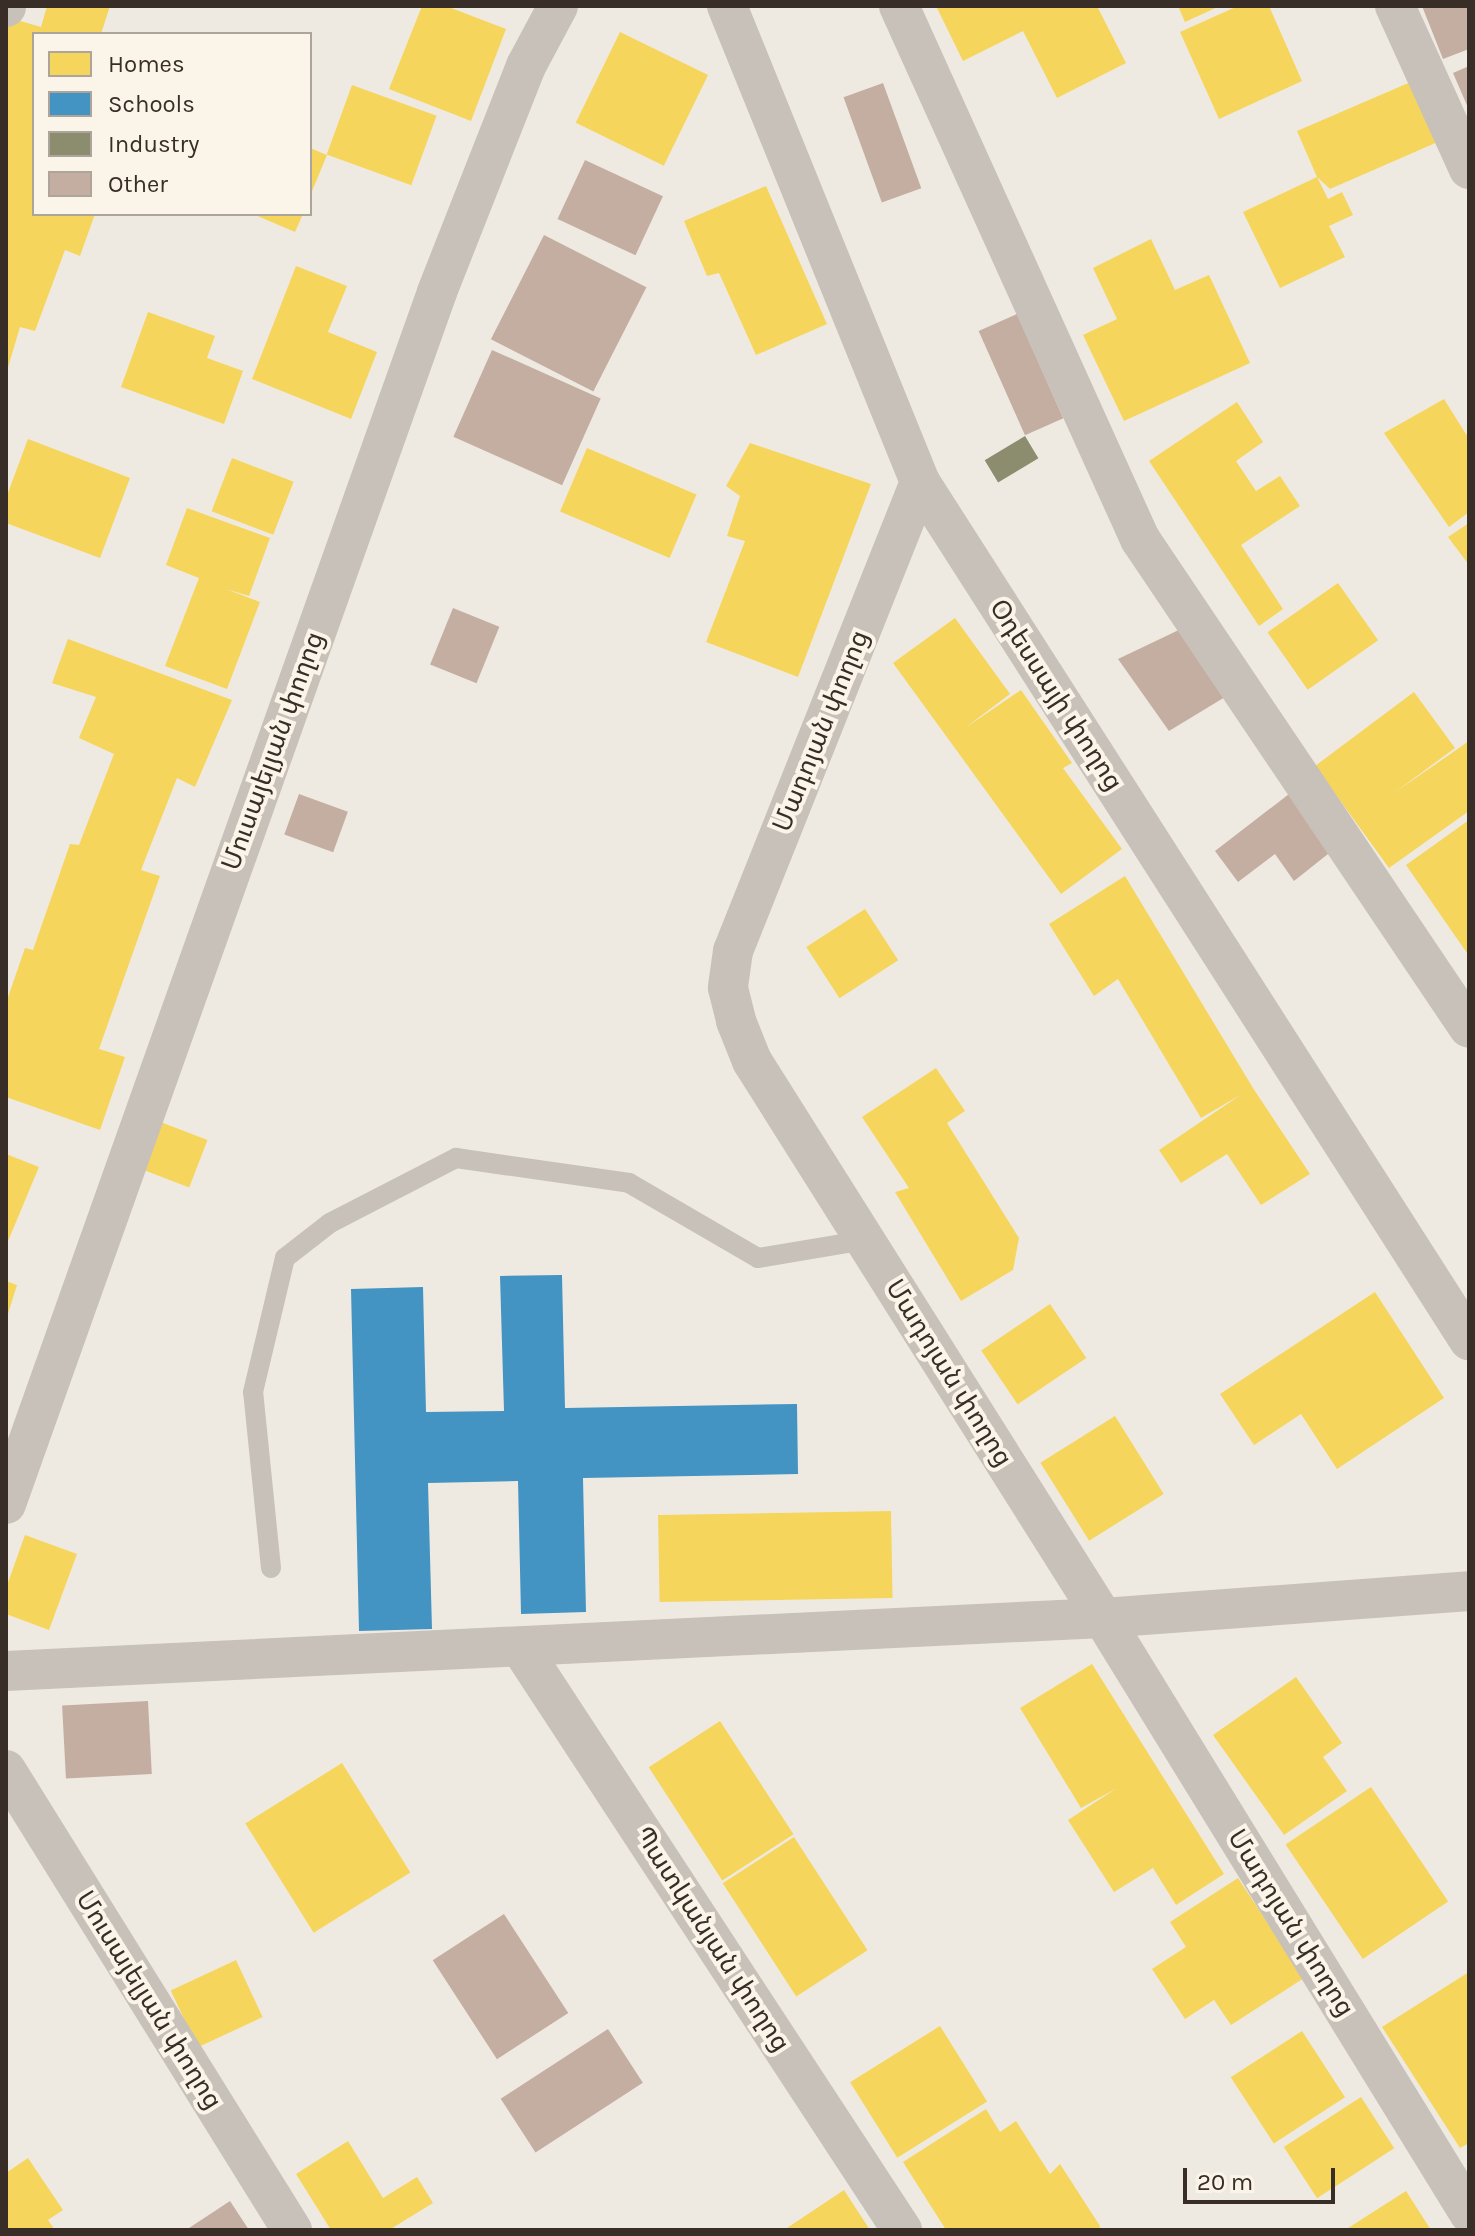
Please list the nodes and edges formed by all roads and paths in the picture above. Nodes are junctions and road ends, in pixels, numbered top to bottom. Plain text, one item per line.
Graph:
1 (558, 6) edge
2 (727, 6) edge
3 (899, 6) edge
4 (1395, 6) edge
5 (1469, 169) edge
6 (920, 482) junction
7 (1469, 1028) edge
8 (865, 1240) junction
9 (1469, 1340) edge
10 (6, 1504) edge
11 (271, 1568) dead end
12 (1469, 1591) edge
13 (1103, 1618) junction
14 (521, 1648) junction
15 (6, 1671) edge
16 (6, 1770) edge
17 (1469, 2213) edge
18 (292, 2230) edge
19 (902, 2230) edge

1 - 10 street, Մուսայելյան փողոց
2 - 6 street, Օդեսսայի փողոց
3 - 7 street
4 - 5 street
6 - 8 street, Մադոյան փողոց
6 - 9 street, Օդեսսայի փողոց
8 - 11 lane
8 - 13 street, Մադոյան փողոց
12 - 13 street
13 - 14 street
13 - 17 street, Մադոյան փողոց
14 - 15 street
14 - 19 street, Պատկանյան փողոց
16 - 18 street, Մուսայելյան փողոց

